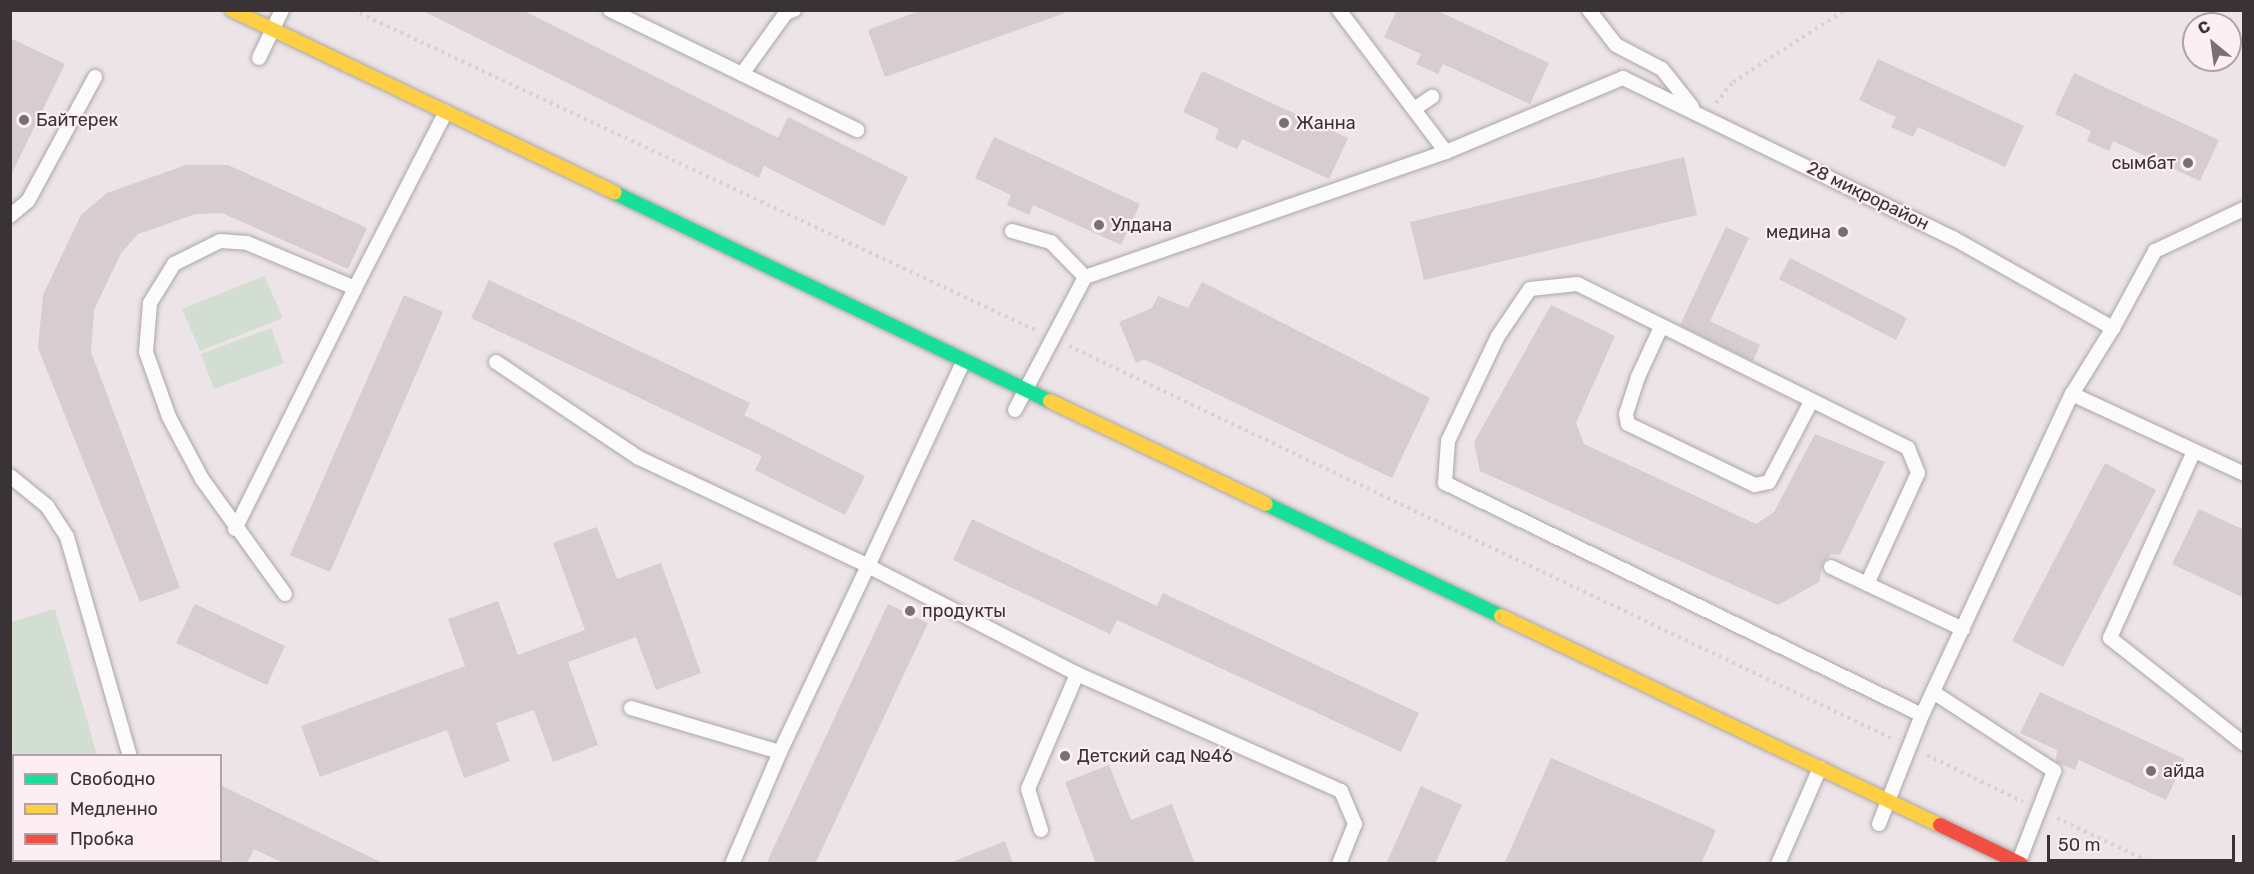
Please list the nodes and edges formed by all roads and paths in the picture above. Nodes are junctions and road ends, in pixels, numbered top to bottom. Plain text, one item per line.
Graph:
1 (232, 10) edge
2 (282, 10) edge
3 (353, 10) edge
4 (610, 10) edge
5 (794, 10) edge
6 (1339, 10) edge
7 (1589, 10) edge
8 (1845, 10) edge
9 (272, 29) junction
10 (259, 58) dead end
11 (741, 74) junction
12 (95, 77) dead end
13 (1432, 97) dead end
14 (1693, 108) junction
15 (1414, 109) junction
16 (446, 112) junction
17 (1706, 115) junction
18 (857, 130) dead end
19 (1446, 152) junction
20 (2244, 209) edge
21 (10, 216) edge
22 (1012, 231) dead end
23 (1085, 277) junction
24 (355, 288) junction
25 (1661, 327) junction
26 (2113, 328) junction
27 (1052, 338) junction
28 (964, 360) junction
29 (496, 362) dead end
30 (1026, 389) junction
31 (2072, 394) junction
32 (1811, 402) junction
33 (1015, 410) dead end
34 (2194, 451) junction
35 (2244, 474) edge
36 (10, 476) edge
37 (236, 529) junction
38 (868, 566) junction
39 (1831, 567) dead end
40 (1867, 584) junction
41 (285, 594) dead end
42 (1963, 629) junction
43 (1077, 674) junction
44 (1933, 692) junction
45 (631, 708) dead end
46 (1922, 715) junction
47 (2244, 744) edge
48 (1908, 746) junction
49 (780, 752) junction
50 (129, 754) edge
51 (1820, 768) junction
52 (1889, 801) junction
53 (2042, 811) junction
54 (1879, 824) dead end
55 (1041, 830) dead end
56 (2019, 863) edge
57 (732, 864) edge
58 (1338, 864) edge
59 (1778, 864) edge
60 (2154, 864) edge

1 - 9 street
2 - 9 lane
3 - 27 path
4 - 11 lane
5 - 11 lane
6 - 15 lane
7 - 14 lane
8 - 17 path
9 - 10 lane
9 - 16 street
11 - 18 lane
12 - 21 lane
13 - 15 lane
14 - 17 lane, 28 микрорайон
14 - 19 lane, 28 микрорайон
15 - 19 lane
16 - 24 lane
16 - 28 street
17 - 26 lane, 28 микрорайон
19 - 23 lane, 28 микрорайон
20 - 26 lane
22 - 23 lane
23 - 27 lane
24 - 37 lane
24 - 37 lane
25 - 32 lane
25 - 32 lane
25 - 46 lane
26 - 31 lane
27 - 30 lane
27 - 48 path
28 - 30 street
28 - 38 lane
29 - 38 lane
30 - 33 lane
30 - 51 street
31 - 34 lane
31 - 42 lane
32 - 40 lane
34 - 35 lane
34 - 47 lane
36 - 50 lane
37 - 41 lane
38 - 43 lane
38 - 49 lane
39 - 40 lane
40 - 42 lane
42 - 44 lane
43 - 55 lane
43 - 58 lane
44 - 46 lane
44 - 53 lane
45 - 49 lane
46 - 48 lane
48 - 52 lane
48 - 53 path
49 - 57 lane
51 - 52 street
51 - 59 lane
52 - 54 lane
52 - 56 street
53 - 56 lane
53 - 60 path

